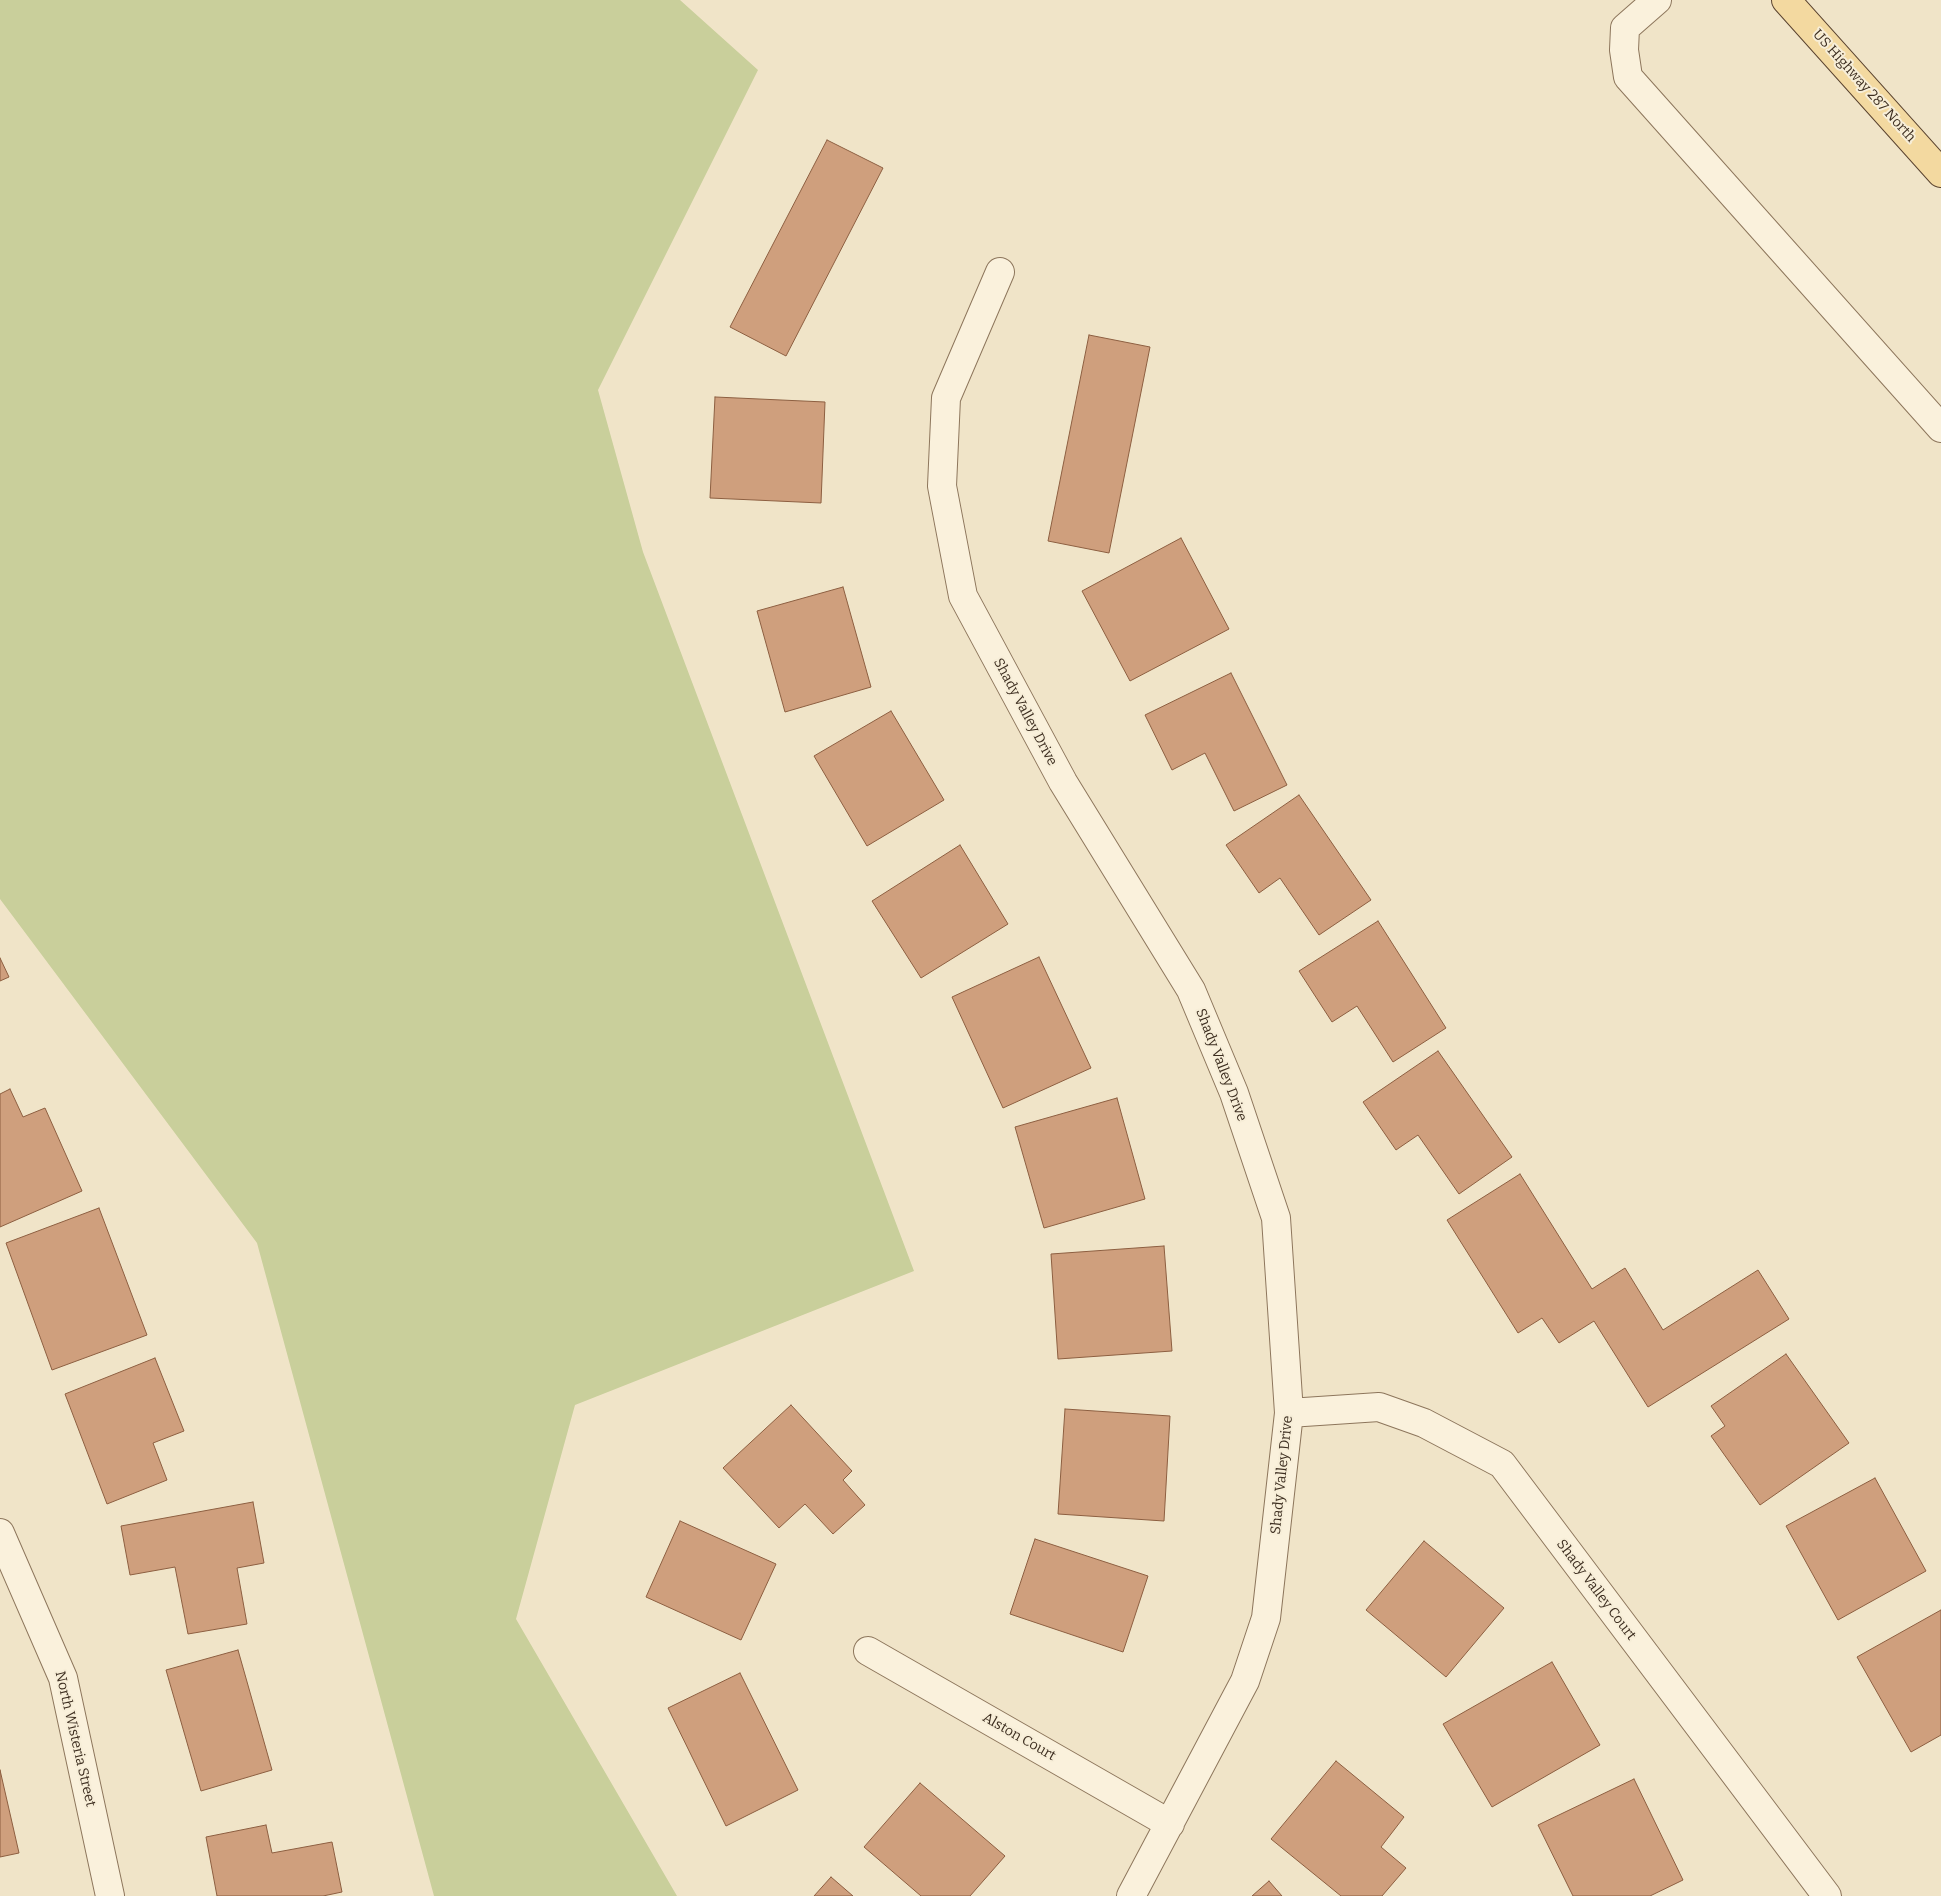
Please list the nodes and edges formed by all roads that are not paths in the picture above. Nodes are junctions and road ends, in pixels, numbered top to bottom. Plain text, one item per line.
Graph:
1 (1657, 0) edge
2 (1786, 0) edge
3 (1941, 172) edge
4 (1000, 272) dead end
5 (1941, 428) edge
6 (1289, 1413) junction
7 (0, 1533) edge
8 (868, 1651) dead end
9 (1170, 1824) junction
10 (110, 1896) edge
11 (1131, 1896) edge
12 (1827, 1896) edge

1 - 5 street
2 - 3 main road, US Highway 287 North
4 - 6 street, Shady Valley Drive
6 - 9 street, Shady Valley Drive
6 - 12 street, Shady Valley Court
7 - 10 street, North Wisteria Street
8 - 9 street, Alston Court
9 - 11 street, Shady Valley Drive

